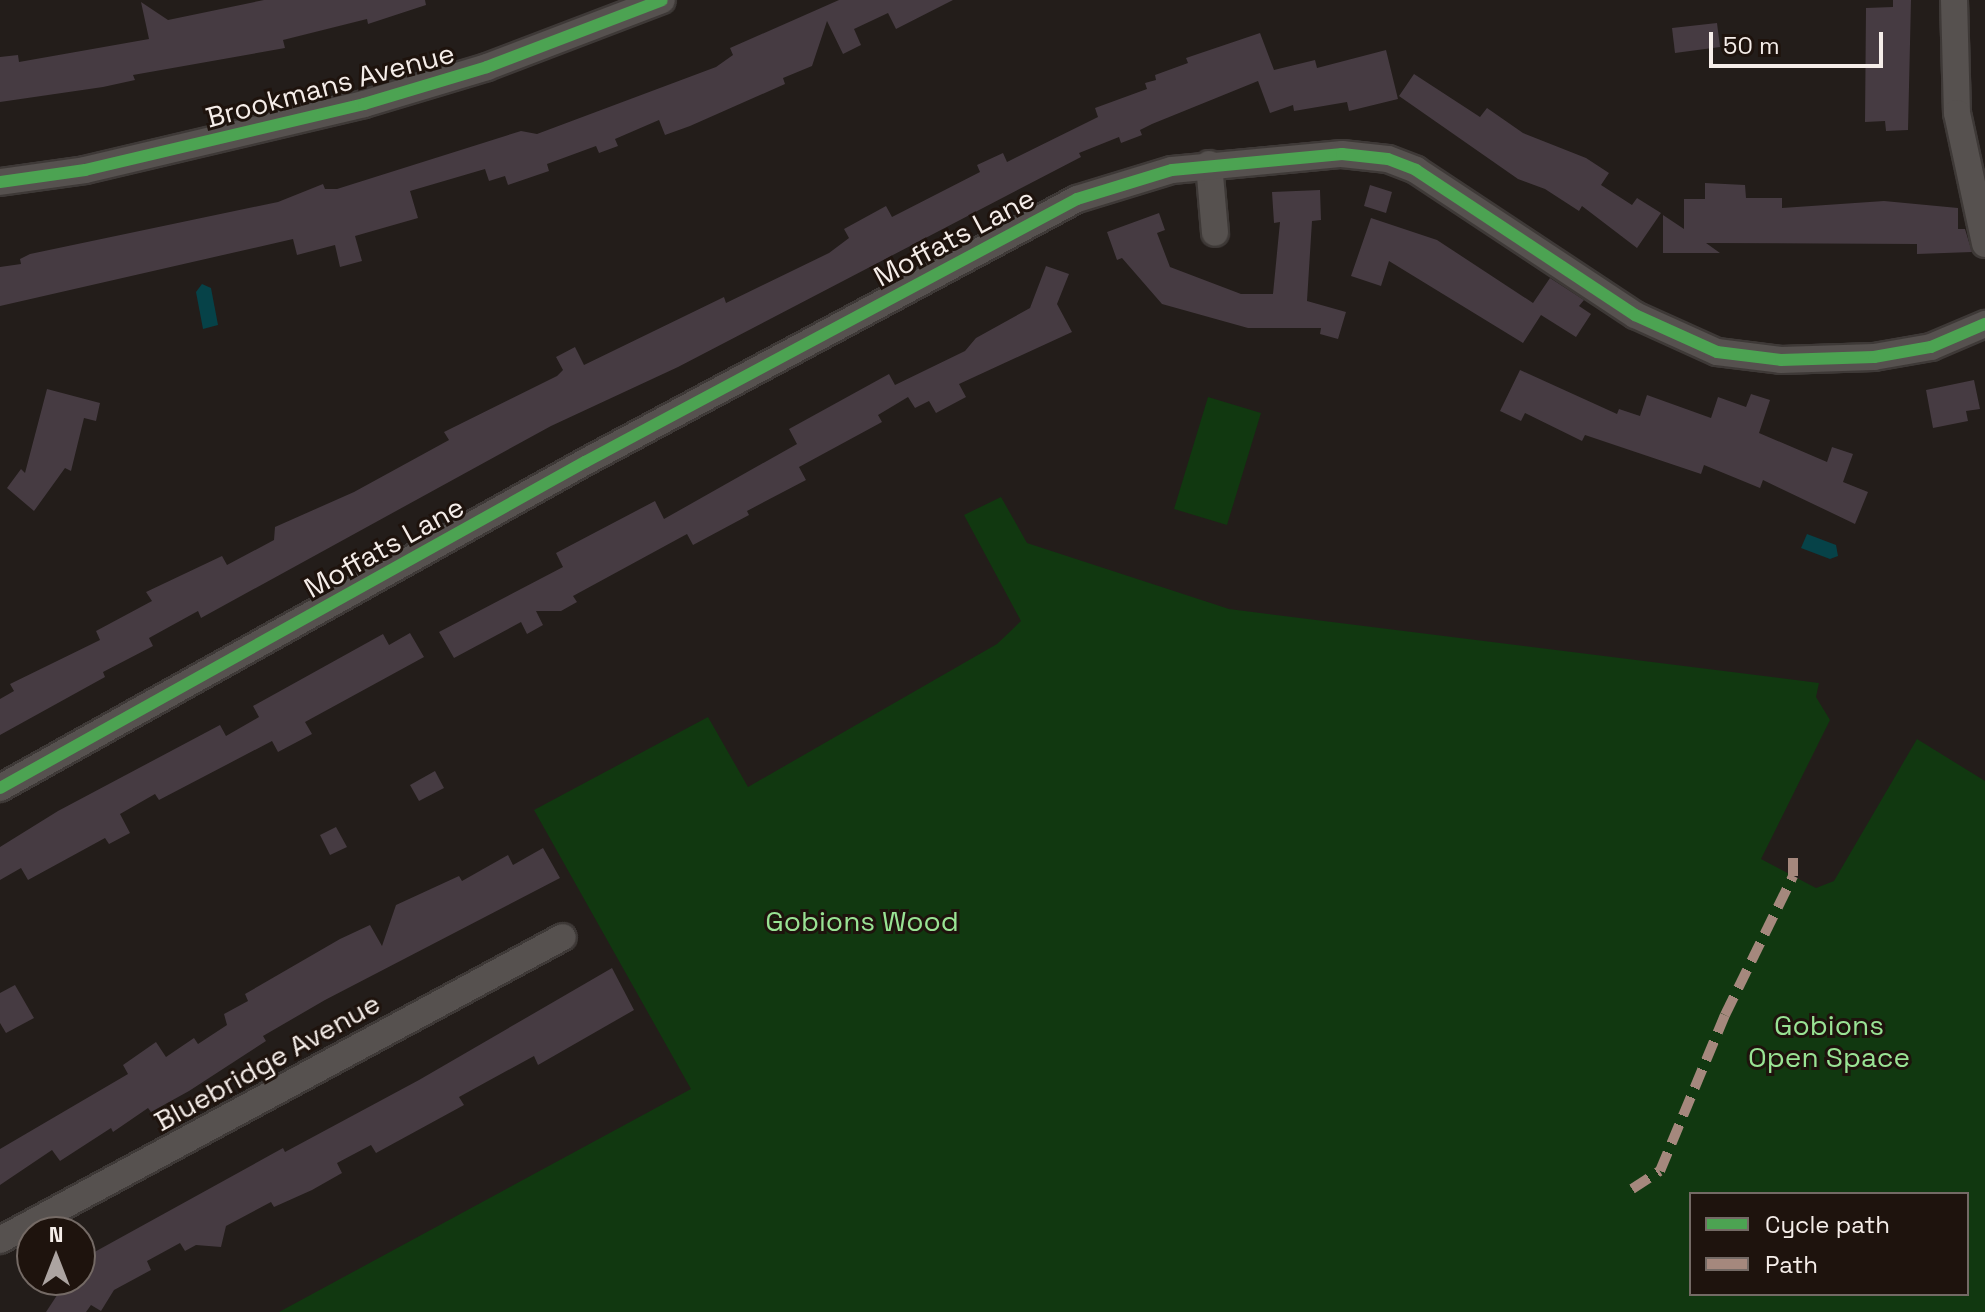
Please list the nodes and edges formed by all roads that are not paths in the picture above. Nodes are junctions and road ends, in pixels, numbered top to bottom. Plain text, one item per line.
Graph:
1 (662, 0) edge
2 (1954, 0) edge
3 (1209, 164) junction
4 (0, 182) edge
5 (1215, 233) dead end
6 (1985, 244) edge
7 (1985, 324) edge
8 (0, 788) edge
9 (563, 937) dead end
10 (0, 1240) edge

1 - 4 street, Brookmans Avenue
2 - 6 street
3 - 5 street
3 - 7 street, Moffats Lane
3 - 8 street, Moffats Lane
9 - 10 street, Bluebridge Avenue

